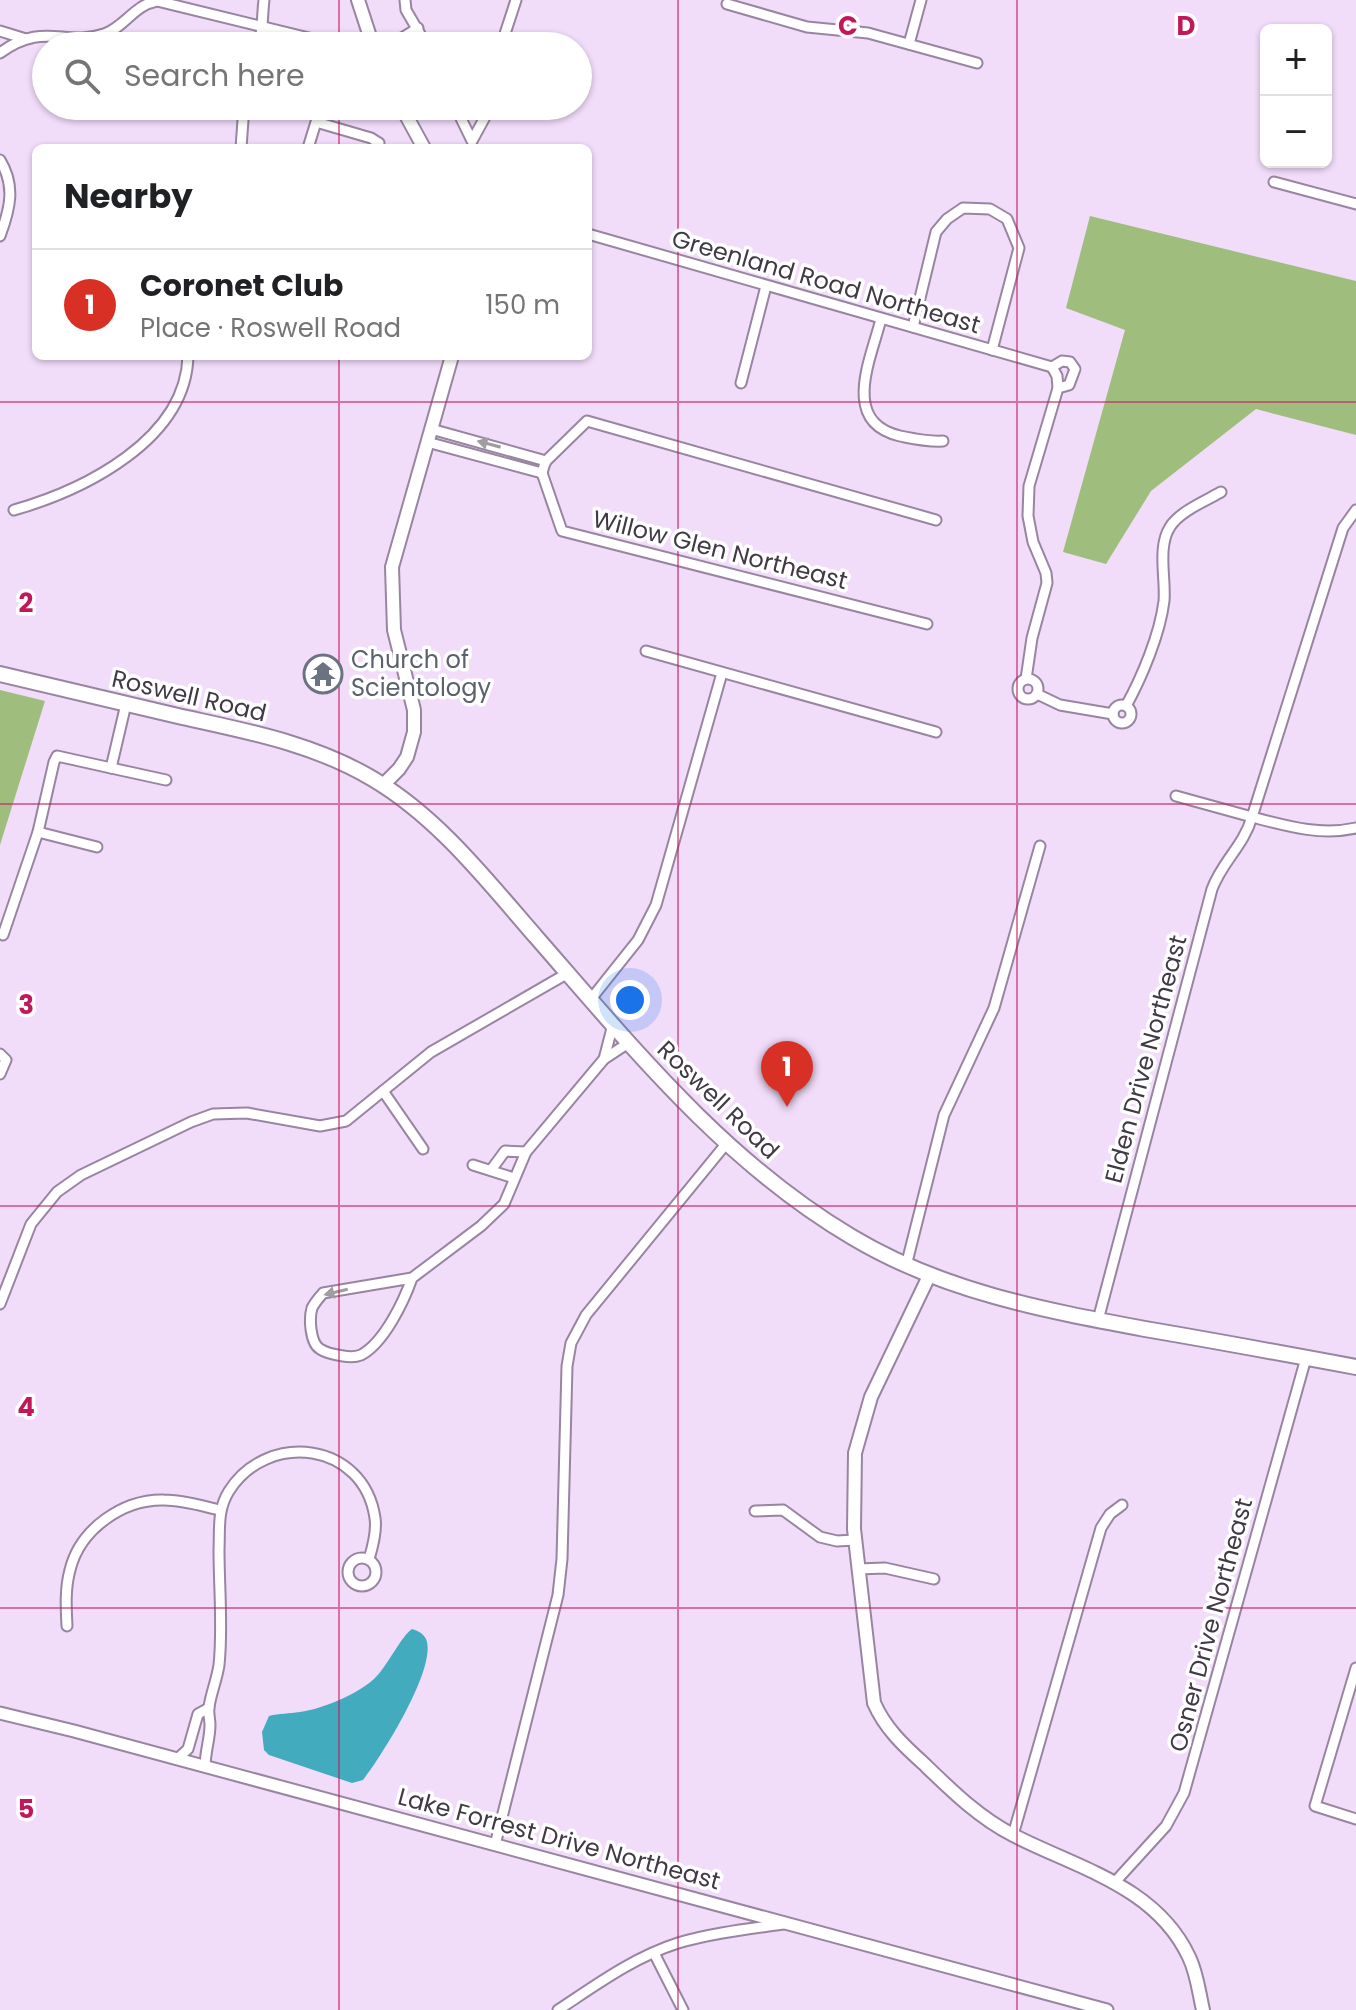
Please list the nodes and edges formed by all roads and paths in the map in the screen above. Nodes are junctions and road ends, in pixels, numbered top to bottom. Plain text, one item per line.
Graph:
1 (358, 0) edge
2 (405, 0) edge
3 (516, 0) edge
4 (921, 0) edge
5 (262, 1) edge
6 (727, 4) dead end
7 (264, 27) junction
8 (418, 28) junction
9 (0, 31) edge
10 (108, 32) edge
11 (263, 32) edge
12 (285, 32) edge
13 (368, 32) edge
14 (412, 32) edge
15 (420, 32) edge
16 (506, 32) edge
17 (32, 38) edge
18 (26, 39) junction
19 (909, 44) junction
20 (0, 53) edge
21 (977, 63) dead end
22 (243, 120) edge
23 (409, 120) edge
24 (462, 120) edge
25 (483, 120) edge
26 (241, 144) edge
27 (309, 144) edge
28 (379, 144) edge
29 (422, 144) edge
30 (0, 160) edge
31 (1274, 182) dead end
32 (1356, 204) edge
33 (592, 235) edge
34 (0, 236) edge
35 (766, 286) junction
36 (881, 319) junction
37 (913, 327) junction
38 (992, 350) junction
39 (188, 360) edge
40 (451, 360) edge
41 (1052, 367) junction
42 (741, 383) dead end
43 (1058, 388) junction
44 (431, 429) junction
45 (943, 441) dead end
46 (427, 442) junction
47 (546, 461) junction
48 (542, 473) junction
49 (1221, 492) dead end
50 (14, 510) dead end
51 (1356, 510) edge
52 (936, 520) dead end
53 (927, 624) dead end
54 (646, 651) dead end
55 (722, 673) junction
56 (0, 674) edge
57 (1026, 679) junction
58 (1037, 694) junction
59 (126, 704) junction
60 (936, 732) dead end
61 (111, 768) junction
62 (166, 780) dead end
63 (383, 785) junction
64 (1176, 796) dead end
65 (1252, 817) junction
66 (1356, 828) edge
67 (38, 832) junction
68 (1040, 846) dead end
69 (97, 847) dead end
70 (3, 935) dead end
71 (568, 973) junction
72 (591, 999) junction
73 (613, 1024) junction
74 (630, 1042) junction
75 (0, 1054) edge
76 (604, 1059) junction
77 (0, 1074) edge
78 (383, 1091) junction
79 (726, 1144) junction
80 (423, 1149) dead end
81 (526, 1152) junction
82 (473, 1165) dead end
83 (491, 1170) junction
84 (514, 1178) junction
85 (906, 1266) junction
86 (929, 1276) junction
87 (412, 1278) junction
88 (0, 1304) edge
89 (1098, 1320) junction
90 (1306, 1358) junction
91 (1356, 1367) edge
92 (1122, 1505) dead end
93 (220, 1510) junction
94 (755, 1511) dead end
95 (855, 1540) junction
96 (369, 1559) dead end
97 (858, 1569) junction
98 (934, 1579) dead end
99 (67, 1626) dead end
100 (1356, 1668) edge
101 (209, 1708) junction
102 (0, 1713) edge
103 (195, 1724) junction
104 (210, 1727) junction
105 (177, 1759) junction
106 (205, 1767) junction
107 (1356, 1819) edge
108 (1013, 1835) junction
109 (495, 1845) junction
110 (1115, 1882) junction
111 (787, 1923) junction
112 (654, 1953) junction
113 (558, 2010) edge
114 (683, 2010) edge
115 (1107, 2010) edge
116 (1203, 2010) edge

1 - 13 main road
2 - 8 street
3 - 16 street
4 - 19 street
5 - 7 street
6 - 19 street
7 - 10 street
7 - 11 street
7 - 12 street
8 - 14 street
8 - 15 street
9 - 18 street
17 - 18 street
18 - 20 street
19 - 21 street
22 - 26 street
23 - 29 main road
24 - 25 street
27 - 28 street
30 - 34 street
31 - 32 street
33 - 35 street, Greenland Road Northeast
35 - 36 street, Greenland Road Northeast
35 - 42 street
36 - 37 street, Greenland Road Northeast
36 - 45 street
37 - 38 street, Greenland Road Northeast
37 - 38 street
38 - 41 street, Greenland Road Northeast
39 - 50 street
40 - 44 main road
41 - 43 street
41 - 43 street, Greenland Road Northeast
43 - 57 street
44 - 46 main road
47 -> 44 street
46 - 48 street
46 - 63 main road
47 - 48 street
47 - 52 street
48 - 53 street, Willow Glen Northeast
49 - 58 street
51 - 65 street, Elden Drive Northeast
54 - 55 street
55 - 60 street
55 - 72 street
56 - 59 main road, Roswell Road
57 - 58 street
57 - 58 street
59 - 61 street
59 - 63 main road, Roswell Road
61 - 62 street
61 - 67 street
63 - 71 main road, Roswell Road
64 - 65 street
65 - 66 street
65 - 89 street, Elden Drive Northeast
67 - 69 street
67 - 70 street
68 - 85 street
71 - 72 main road, Roswell Road
71 - 78 street
72 - 73 main road, Roswell Road
73 - 74 main road, Roswell Road
73 - 76 street
74 - 76 street
74 - 79 main road, Roswell Road
75 - 77 street
76 - 81 street
78 - 80 street
78 - 88 street
79 - 85 main road, Roswell Road
79 - 109 street
81 - 83 street
81 - 84 street
82 - 83 street
83 - 84 street
84 - 87 street
85 - 86 main road, Roswell Road
86 - 89 main road, Roswell Road
86 - 95 main road
87 -> 87 street
89 - 90 main road, Roswell Road
90 - 91 main road, Roswell Road
90 - 110 street, Osner Drive Northeast
92 - 108 street
93 - 96 street
93 - 99 street
93 - 101 street
94 - 95 street
95 - 97 main road
97 - 98 street
97 - 108 main road
100 - 107 street
101 - 103 street
101 - 104 street
102 - 105 street, Lake Forrest Drive Northeast
103 - 104 street
103 - 105 street
104 - 106 street
105 - 106 street, Lake Forrest Drive Northeast
106 - 109 street, Lake Forrest Drive Northeast
108 - 110 main road
109 - 111 street, Lake Forrest Drive Northeast
110 - 116 main road
111 - 112 street
111 - 115 street, Lake Forrest Drive Northeast
112 - 113 street
112 - 114 street

